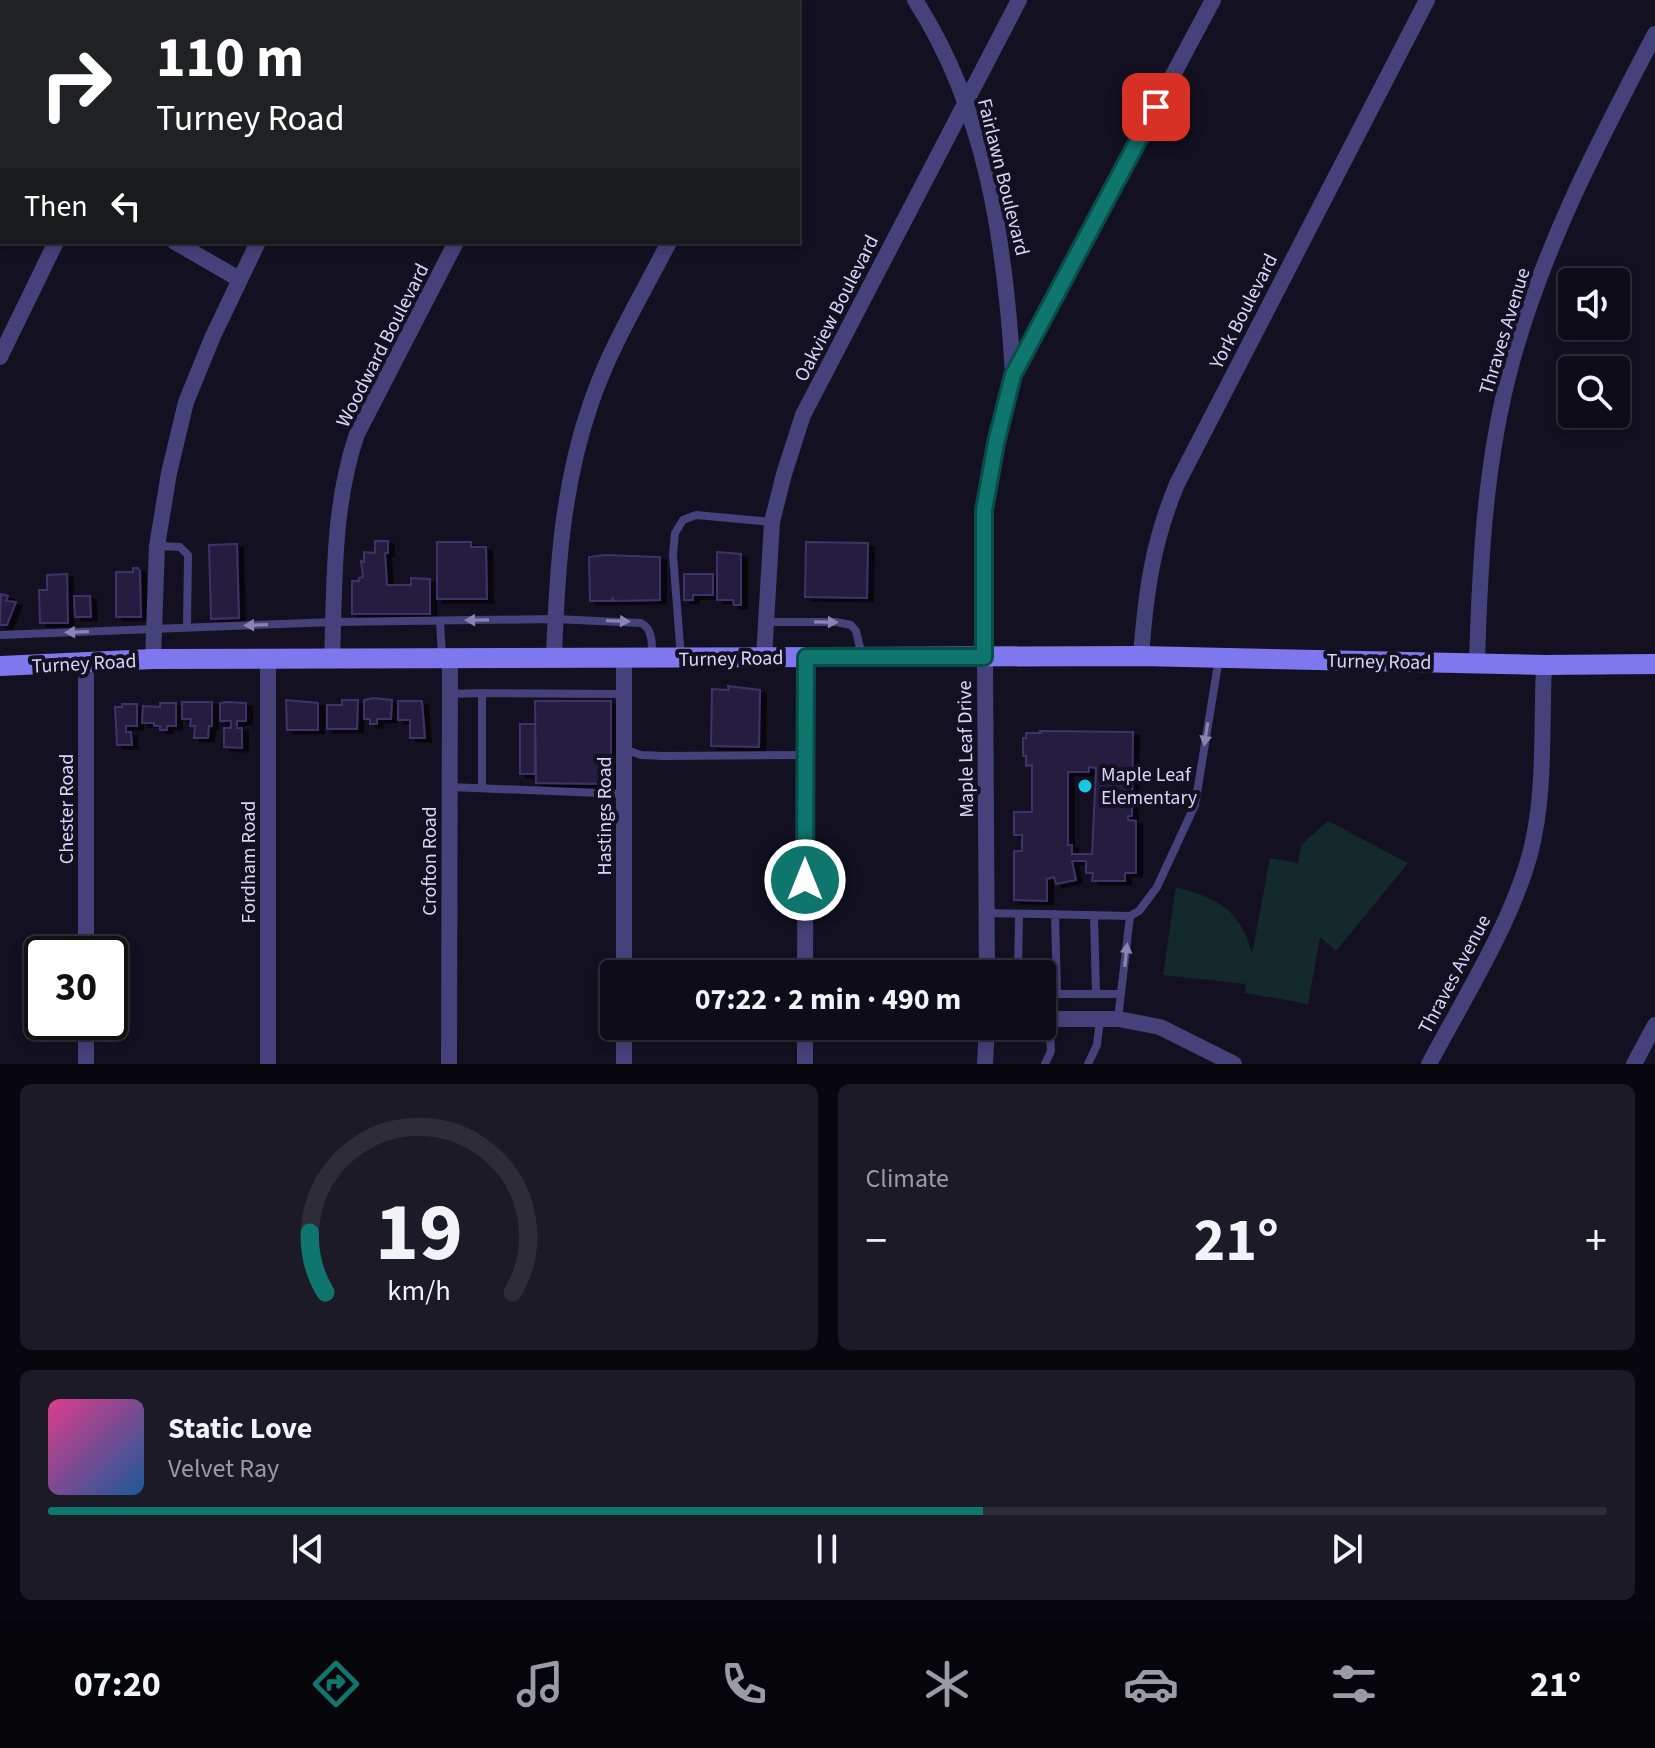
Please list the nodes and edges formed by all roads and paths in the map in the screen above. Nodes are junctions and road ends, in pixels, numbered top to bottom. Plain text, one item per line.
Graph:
1 (915, 0) edge
2 (1019, 0) edge
3 (1213, 0) edge
4 (1427, 0) edge
5 (1655, 34) edge
6 (966, 100) junction
7 (55, 244) edge
8 (178, 244) edge
9 (257, 244) edge
10 (455, 244) edge
11 (668, 244) edge
12 (239, 279) junction
13 (0, 357) edge
14 (1013, 375) junction
15 (772, 522) junction
16 (157, 546) junction
17 (555, 619) junction
18 (440, 621) junction
19 (334, 622) junction
20 (766, 622) junction
21 (187, 627) junction
22 (154, 629) junction
23 (0, 635) edge
24 (1141, 656) junction
25 (554, 657) junction
26 (764, 657) junction
27 (806, 657) junction
28 (862, 657) junction
29 (984, 657) junction
30 (1219, 657) junction
31 (446, 658) junction
32 (681, 658) junction
33 (153, 659) junction
34 (332, 659) junction
35 (624, 659) junction
36 (652, 659) junction
37 (268, 660) junction
38 (1477, 662) junction
39 (86, 663) junction
40 (1655, 664) edge
41 (1544, 665) junction
42 (0, 666) edge
43 (482, 693) junction
44 (450, 694) junction
45 (623, 694) junction
46 (624, 749) junction
47 (806, 755) junction
48 (449, 787) junction
49 (482, 788) junction
50 (624, 794) junction
51 (987, 913) junction
52 (1019, 914) junction
53 (1055, 914) junction
54 (1094, 915) junction
55 (1130, 916) junction
56 (86, 936) edge
57 (624, 960) edge
58 (805, 960) edge
59 (987, 960) edge
60 (1018, 960) edge
61 (1057, 994) joint
62 (1096, 994) junction
63 (1121, 994) junction
64 (1056, 1019) edge
65 (1100, 1019) junction
66 (1118, 1019) junction
67 (1655, 1025) edge
68 (86, 1040) edge
69 (624, 1040) edge
70 (805, 1040) edge
71 (986, 1040) edge
72 (1049, 1040) edge
73 (86, 1064) edge
74 (268, 1064) edge
75 (449, 1064) edge
76 (624, 1064) edge
77 (805, 1064) edge
78 (985, 1064) edge
79 (1045, 1064) edge
80 (1088, 1064) edge
81 (1234, 1064) edge
82 (1429, 1064) edge
83 (1634, 1064) edge

1 - 6 street, Fairlawn Boulevard
2 - 6 street, Oakview Boulevard
3 - 14 street, Maple Leaf Drive
4 - 24 street, York Boulevard
5 - 38 street, Thraves Avenue
6 - 14 street, Fairlawn Boulevard
6 - 15 street, Oakview Boulevard
7 - 13 street
8 - 12 street
9 - 12 street
10 - 19 street, Woodward Boulevard
11 - 17 street
12 - 16 street
14 - 29 street, Maple Leaf Drive
15 - 20 street, Oakview Boulevard
15 - 32 lane
16 - 21 lane
16 - 22 street
17 -> 18 lane
17 - 25 street
17 -> 36 lane
18 - 19 lane
18 - 31 lane
19 -> 21 lane
19 - 34 street, Woodward Boulevard
20 - 26 street, Oakview Boulevard
20 -> 28 lane
21 - 22 lane
22 -> 23 lane
22 - 33 street
24 - 29 main road, Turney Road
24 - 30 main road, Turney Road
25 - 31 main road, Turney Road
25 - 35 main road, Turney Road
26 - 27 main road, Turney Road
26 - 32 main road, Turney Road
27 - 28 main road, Turney Road
27 - 47 street
28 - 29 main road, Turney Road
29 - 51 street, Maple Leaf Drive
30 - 38 main road, Turney Road
30 -> 55 lane
31 - 34 main road, Turney Road
31 - 44 street, Crofton Road
32 - 36 main road, Turney Road
33 - 37 main road, Turney Road
33 - 39 main road, Turney Road
34 - 37 main road, Turney Road
35 - 36 main road, Turney Road
35 - 45 street, Hastings Road
37 - 74 street, Fordham Road
38 - 41 main road, Turney Road
39 - 42 main road, Turney Road
39 - 56 street, Chester Road
40 - 41 main road, Turney Road
41 - 82 street, Thraves Avenue
43 - 44 lane
43 - 45 lane
43 - 49 lane
44 - 48 street, Crofton Road
45 - 46 street, Hastings Road
46 - 47 lane
46 - 50 street, Hastings Road
47 - 58 street
48 - 49 lane
48 - 75 street, Crofton Road
49 - 50 lane
50 - 57 street, Hastings Road
51 - 52 lane
51 - 59 street, Maple Leaf Drive
52 - 53 lane
52 - 60 lane
53 - 54 lane
53 - 61 lane
54 - 55 lane
54 - 62 lane
63 -> 55 lane
61 - 62 lane
62 - 63 lane
63 - 66 lane
64 - 65 street
65 - 66 street
65 - 80 lane
66 - 81 street
67 - 83 street
68 - 73 street
69 - 76 street
70 - 77 street
71 - 78 street
72 - 79 lane

